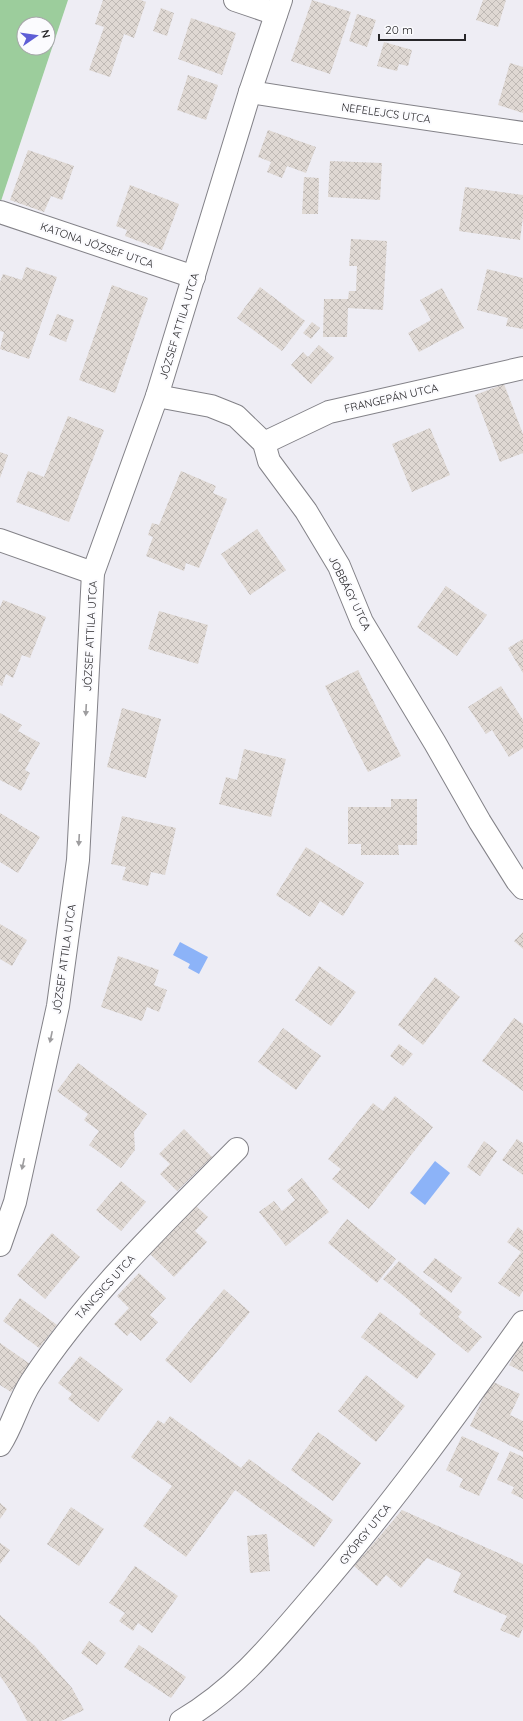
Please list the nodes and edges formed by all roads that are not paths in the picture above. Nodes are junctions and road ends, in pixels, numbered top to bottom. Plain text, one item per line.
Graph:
1 (235, 0) edge
2 (278, 7) edge
3 (250, 92) junction
4 (523, 133) edge
5 (0, 212) edge
6 (194, 277) junction
7 (523, 368) edge
8 (157, 396) junction
9 (264, 442) junction
10 (0, 540) edge
11 (94, 573) junction
12 (523, 888) edge
13 (237, 1149) dead end
14 (0, 1245) edge
15 (523, 1322) edge
16 (0, 1445) edge
17 (181, 1721) edge

1 - 2 street
2 - 3 street, JÓZSEF ATTILA UTCA
3 - 4 street, NEFELEJCS UTCA
3 - 6 street, JÓZSEF ATTILA UTCA
5 - 6 street, KATONA JÓZSEF UTCA
6 - 8 street, JÓZSEF ATTILA UTCA
7 - 9 street, FRANGEPÁN UTCA
8 - 9 street
8 - 11 street, JÓZSEF ATTILA UTCA
9 - 12 street, JOBBÁGY UTCA
10 - 11 street
11 -> 14 street, JÓZSEF ATTILA UTCA
13 - 16 street, TÁNCSICS UTCA
15 - 17 street, GYÖRGY UTCA

